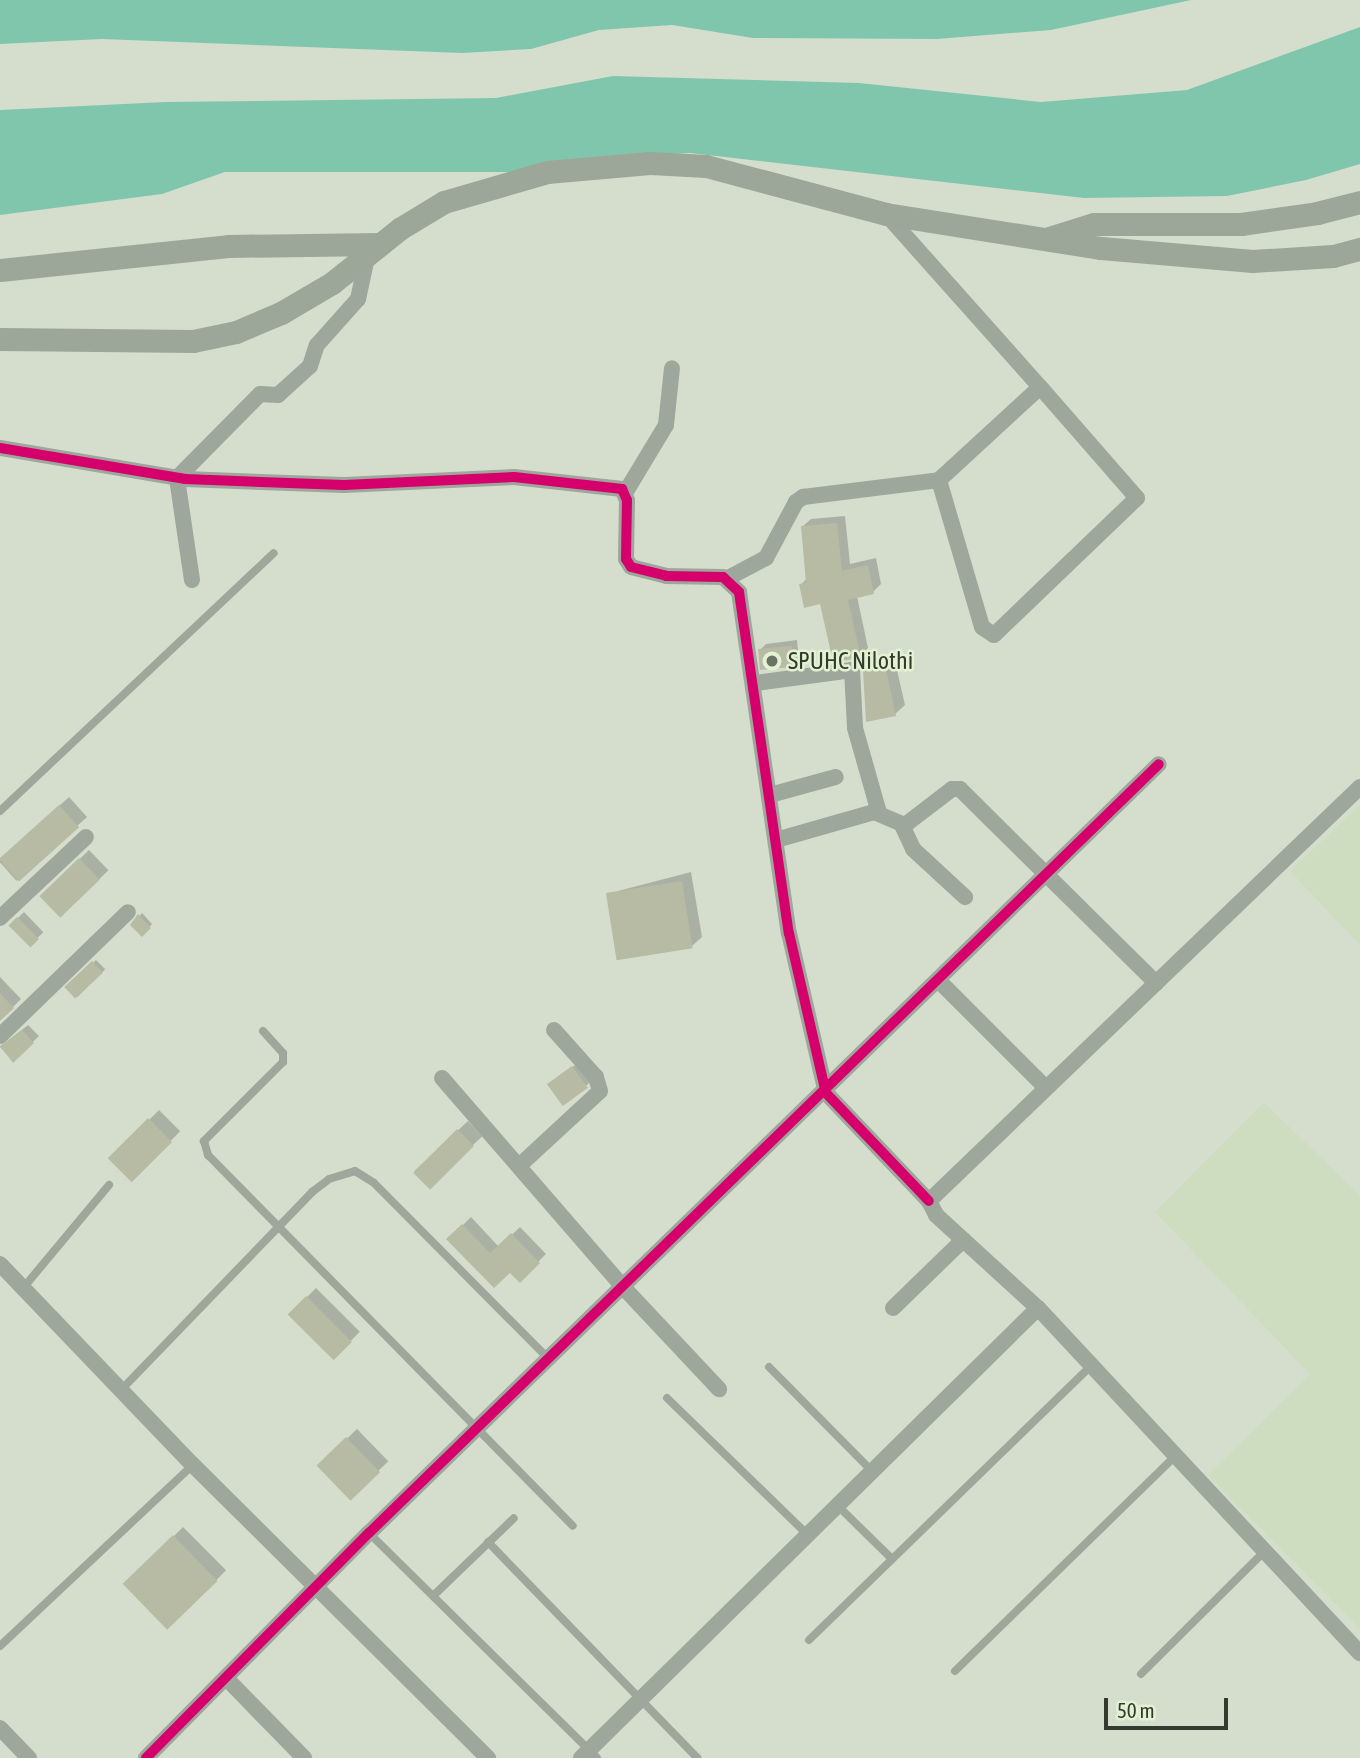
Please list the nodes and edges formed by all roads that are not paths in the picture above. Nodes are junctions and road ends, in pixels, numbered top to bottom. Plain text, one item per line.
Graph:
1 (1360, 202) edge
2 (886, 214) junction
3 (1045, 239) junction
4 (374, 249) junction
5 (1360, 249) edge
6 (0, 270) edge
7 (0, 339) edge
8 (672, 368) dead end
9 (1040, 387) junction
10 (0, 448) edge
11 (177, 478) junction
12 (939, 480) junction
13 (625, 493) junction
14 (274, 553) dead end
15 (728, 578) junction
16 (192, 580) dead end
17 (755, 683) junction
18 (1159, 764) dead end
19 (836, 777) dead end
20 (1360, 787) edge
21 (770, 795) junction
22 (0, 811) edge
23 (879, 813) junction
24 (902, 825) junction
25 (86, 837) dead end
26 (776, 840) junction
27 (1047, 875) junction
28 (965, 897) dead end
29 (128, 912) dead end
30 (0, 918) edge
31 (940, 982) junction
32 (1156, 983) junction
33 (554, 1030) dead end
34 (263, 1031) dead end
35 (0, 1036) edge
36 (442, 1077) dead end
37 (1045, 1087) junction
38 (826, 1093) junction
39 (519, 1166) junction
40 (109, 1185) dead end
41 (929, 1202) junction
42 (276, 1228) junction
43 (963, 1240) junction
44 (0, 1264) edge
45 (23, 1287) junction
46 (624, 1288) junction
47 (893, 1308) dead end
48 (1038, 1308) junction
49 (550, 1360) junction
50 (1091, 1366) junction
51 (769, 1367) dead end
52 (122, 1389) junction
53 (719, 1389) dead end
54 (667, 1398) dead end
55 (477, 1429) junction
56 (1175, 1455) junction
57 (193, 1465) junction
58 (872, 1471) junction
59 (837, 1505) junction
60 (514, 1518) dead end
61 (573, 1526) dead end
62 (369, 1533) junction
63 (808, 1535) junction
64 (488, 1542) junction
65 (1265, 1550) junction
66 (892, 1559) junction
67 (317, 1587) junction
68 (433, 1596) junction
69 (809, 1640) dead end
70 (0, 1646) edge
71 (1360, 1653) edge
72 (955, 1671) dead end
73 (1141, 1674) dead end
74 (226, 1678) junction
75 (642, 1700) junction
76 (0, 1727) edge
77 (589, 1755) edge
78 (29, 1758) edge
79 (146, 1758) edge
80 (304, 1758) edge
81 (488, 1758) edge
82 (697, 1758) edge

1 - 3 street
2 - 3 street
2 - 4 street
2 - 9 street
3 - 5 street
4 - 6 street
4 - 7 street
4 - 11 street
8 - 13 street
9 - 12 street
9 - 12 street
10 - 11 street
11 - 13 street
11 - 16 street
12 - 15 street
13 - 15 street
14 - 22 lane
15 - 17 street
17 - 21 street
17 - 23 street
18 - 27 street
19 - 21 street
20 - 32 street
21 - 26 street
23 - 24 street
23 - 26 street
24 - 27 street
24 - 28 street
25 - 30 street
26 - 38 street
27 - 31 street
27 - 32 street
29 - 35 street
31 - 37 street
31 - 38 street
32 - 37 street
33 - 39 street
34 - 42 lane
36 - 39 street
37 - 41 street
38 - 41 street
38 - 46 street
39 - 46 street
40 - 45 lane
41 - 43 street
42 - 49 lane
42 - 52 lane
42 - 55 lane
43 - 47 street
43 - 48 street
44 - 45 street
45 - 52 street
46 - 49 street
46 - 53 street
48 - 50 street
48 - 58 street
49 - 55 street
50 - 56 street
50 - 66 lane
51 - 58 lane
52 - 57 street
54 - 63 lane
55 - 61 lane
55 - 62 street
56 - 65 street
56 - 72 lane
57 - 67 street
57 - 70 lane
58 - 59 street
59 - 63 street
59 - 66 lane
60 - 64 lane
62 - 67 street
62 - 68 lane
63 - 75 street
64 - 68 lane
64 - 75 lane
65 - 71 street
65 - 73 lane
66 - 69 lane
67 - 74 street
67 - 81 street
68 - 77 lane
74 - 79 street
74 - 80 street
75 - 77 street
75 - 82 lane
76 - 78 street

